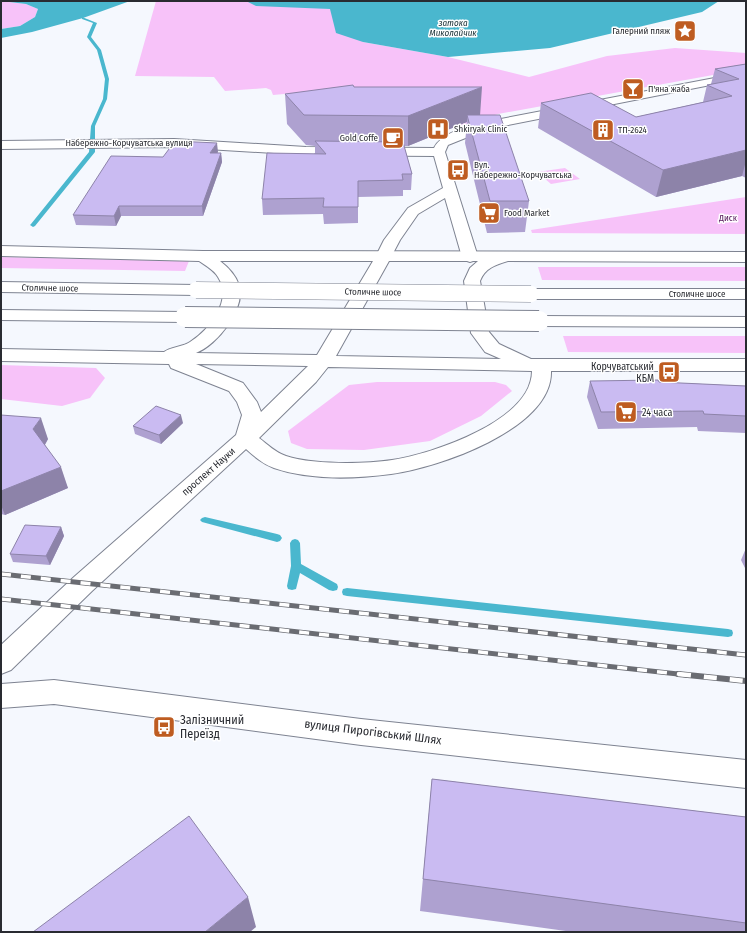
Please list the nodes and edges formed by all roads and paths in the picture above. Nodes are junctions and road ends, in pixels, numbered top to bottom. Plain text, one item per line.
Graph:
1 (746, 75) edge
2 (1, 145) edge
3 (439, 152) junction
4 (449, 190) junction
5 (1, 251) edge
6 (203, 256) junction
7 (384, 256) junction
8 (470, 257) junction
9 (508, 257) junction
10 (746, 257) edge
11 (1, 287) edge
12 (746, 294) edge
13 (1, 315) edge
14 (746, 322) edge
15 (1, 355) edge
16 (163, 358) junction
17 (323, 361) junction
18 (541, 365) junction
19 (746, 365) edge
20 (246, 438) junction
21 (1, 662) edge
22 (1, 696) edge
23 (746, 774) edge

1 - 3 main road
2 - 3 main road, Набережно-Корчуватська вулиця
3 - 4 main road
4 - 7 main road, проспект Науки
4 - 8 main road
5 - 6 main road
6 - 7 main road
6 - 16 main road
7 - 8 main road
7 - 17 main road, проспект Науки
8 - 9 main road
9 - 10 main road
9 - 18 main road
11 - 12 main road, Столичне шосе, bridge
13 - 14 main road, bridge
15 - 16 main road
16 - 17 main road
16 - 20 main road
17 - 18 main road
17 - 20 main road, проспект Науки
18 - 19 main road
18 - 20 main road
20 - 21 main road, проспект Науки
22 - 23 main road, вулиця Пирогівський Шлях

